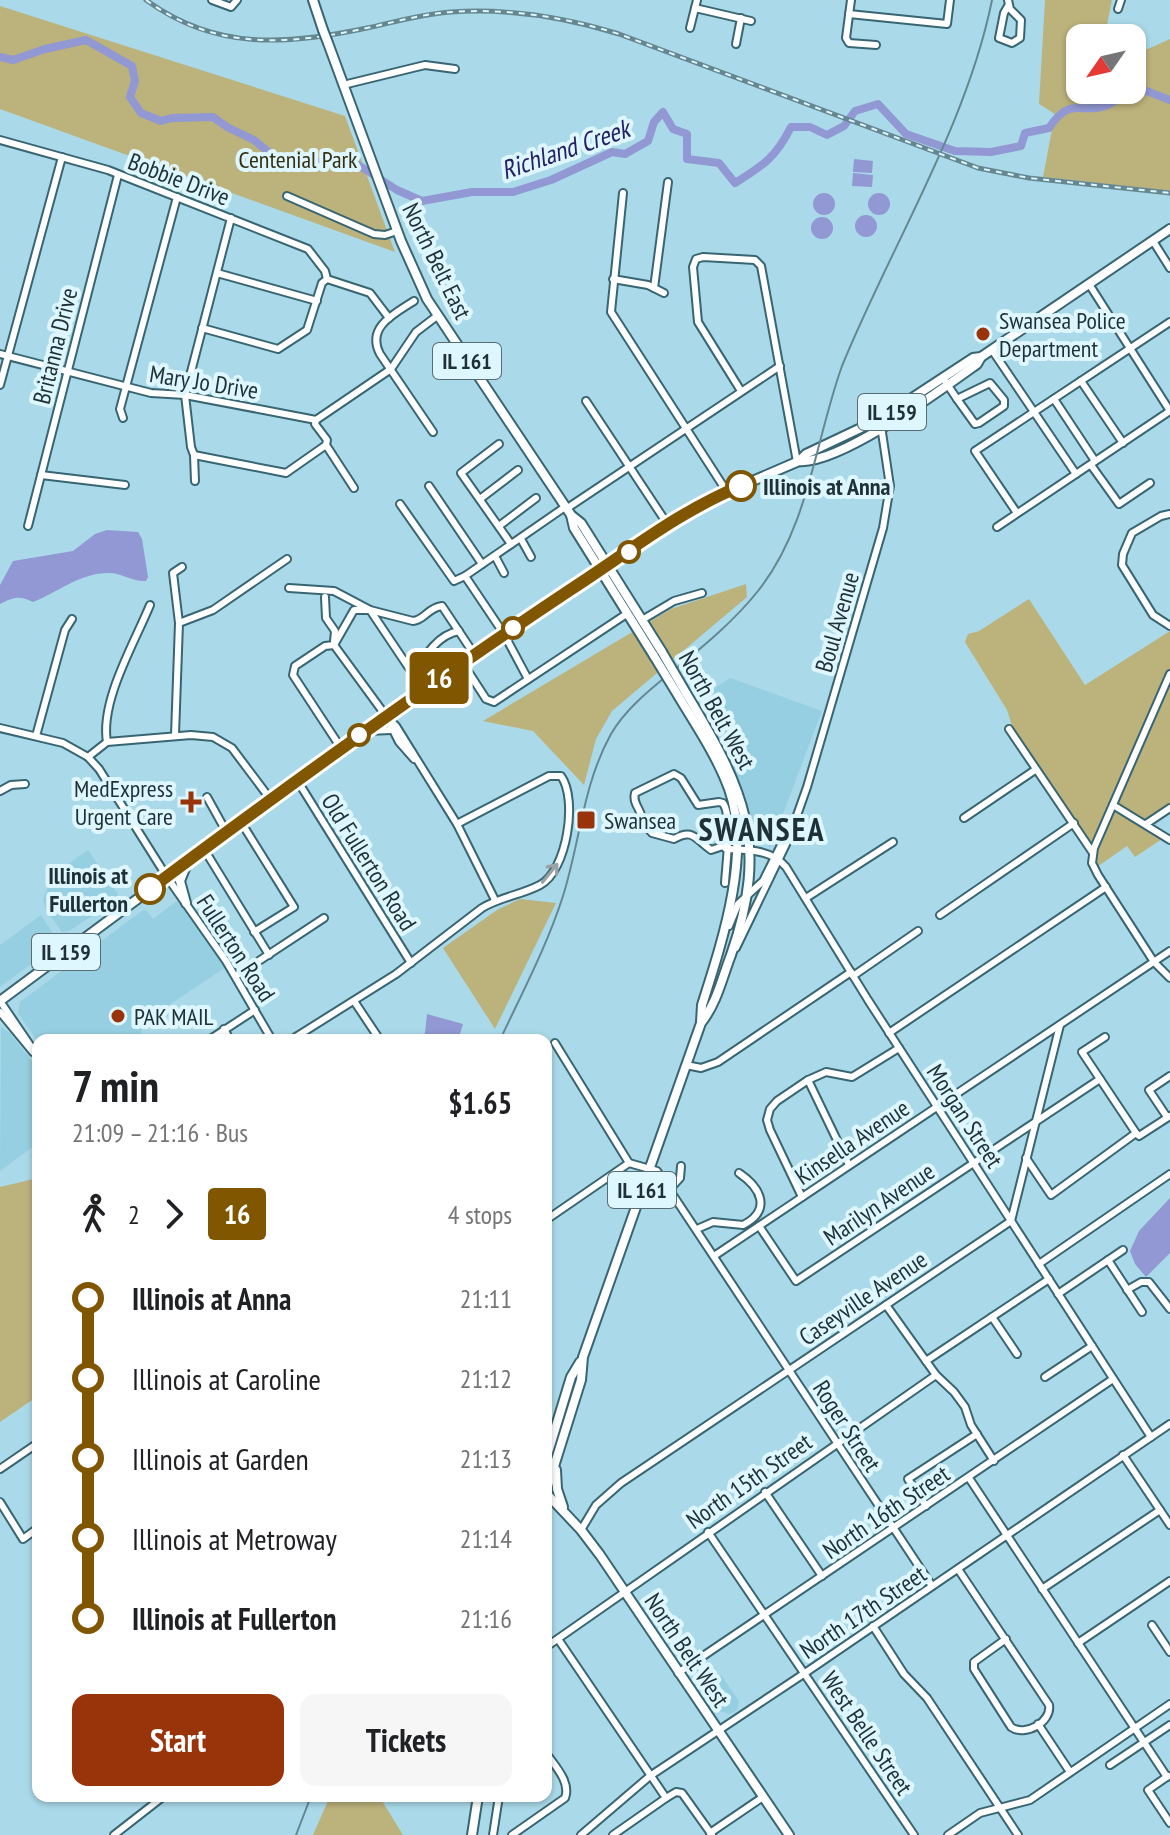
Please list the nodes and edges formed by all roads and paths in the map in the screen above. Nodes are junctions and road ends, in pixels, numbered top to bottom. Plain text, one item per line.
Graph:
1 (212, 0) edge
2 (237, 0) edge
3 (313, 0) edge
4 (851, 0) edge
5 (950, 0) edge
6 (1121, 0) edge
7 (1008, 3) edge
8 (696, 4) edge
9 (1118, 9) dead end
10 (849, 14) junction
11 (741, 18) junction
12 (751, 21) dead end
13 (690, 28) dead end
14 (736, 44) dead end
15 (876, 45) dead end
16 (455, 69) dead end
17 (343, 85) junction
18 (1, 142) edge
19 (62, 157) junction
20 (118, 175) junction
21 (668, 182) dead end
22 (623, 193) dead end
23 (287, 196) dead end
24 (177, 197) junction
25 (231, 218) junction
26 (1170, 229) edge
27 (397, 231) junction
28 (1153, 241) junction
29 (1170, 268) edge
30 (217, 273) junction
31 (327, 279) junction
32 (613, 279) junction
33 (1089, 284) junction
34 (654, 288) junction
35 (664, 293) dead end
36 (317, 301) junction
37 (414, 301) dead end
38 (437, 316) junction
39 (389, 318) junction
40 (1170, 322) edge
41 (202, 328) junction
42 (1132, 348) junction
43 (992, 350) junction
44 (4, 355) edge
45 (780, 366) junction
46 (391, 369) junction
47 (67, 371) junction
48 (945, 381) junction
49 (1081, 381) junction
50 (0, 385) edge
51 (126, 386) junction
52 (741, 391) junction
53 (185, 395) junction
54 (957, 399) junction
55 (1054, 399) junction
56 (586, 401) dead end
57 (1170, 411) edge
58 (1034, 412) junction
59 (123, 418) dead end
60 (316, 420) junction
61 (881, 424) junction
62 (685, 428) junction
63 (433, 432) dead end
64 (1123, 443) junction
65 (499, 444) dead end
66 (326, 445) junction
67 (194, 455) junction
68 (798, 462) junction
69 (1093, 463) junction
70 (629, 466) junction
71 (518, 470) dead end
72 (1076, 474) junction
73 (41, 475) junction
74 (195, 481) dead end
75 (1150, 483) dead end
76 (125, 485) dead end
77 (429, 486) dead end
78 (354, 488) dead end
79 (727, 492) junction
80 (536, 498) dead end
81 (480, 499) junction
82 (400, 504) dead end
83 (567, 510) junction
84 (1017, 513) junction
85 (1170, 514) edge
86 (668, 525) junction
87 (28, 526) dead end
88 (499, 526) junction
89 (997, 527) dead end
90 (521, 539) junction
91 (511, 544) junction
92 (495, 556) junction
93 (531, 557) dead end
94 (287, 559) dead end
95 (482, 564) junction
96 (182, 567) dead end
97 (605, 568) junction
98 (504, 573) dead end
99 (465, 576) junction
100 (289, 588) dead end
101 (702, 593) dead end
102 (325, 597) dead end
103 (150, 605) dead end
104 (370, 610) junction
105 (628, 613) junction
106 (72, 619) dead end
107 (642, 620) junction
108 (179, 623) junction
109 (1170, 626) edge
110 (459, 631) junction
111 (504, 634) junction
112 (334, 645) junction
113 (474, 654) junction
114 (658, 654) junction
115 (462, 662) junction
116 (1170, 674) edge
117 (413, 676) junction
118 (528, 679) junction
119 (423, 689) junction
120 (682, 695) junction
121 (386, 716) junction
122 (0, 728) edge
123 (1009, 729) dead end
124 (392, 731) junction
125 (363, 732) junction
126 (175, 735) junction
127 (36, 736) junction
128 (107, 742) junction
129 (341, 748) junction
130 (88, 757) junction
131 (418, 764) junction
132 (1035, 770) junction
133 (297, 780) junction
134 (25, 784) dead end
135 (0, 791) edge
136 (207, 797) dead end
137 (271, 800) junction
138 (1113, 805) junction
139 (1170, 808) edge
140 (964, 818) dead end
141 (241, 822) junction
142 (1074, 823) junction
143 (457, 824) junction
144 (1146, 824) junction
145 (227, 833) junction
146 (1170, 840) edge
147 (893, 842) dead end
148 (204, 849) junction
149 (726, 849) junction
150 (739, 849) junction
151 (749, 850) junction
152 (1093, 853) junction
153 (777, 858) junction
154 (190, 859) junction
155 (772, 873) junction
156 (790, 873) junction
157 (167, 877) junction
158 (725, 883) dead end
159 (1106, 887) junction
160 (747, 895) junction
161 (806, 898) junction
162 (495, 900) junction
163 (186, 903) junction
164 (940, 915) dead end
165 (324, 918) dead end
166 (918, 931) dead end
167 (254, 932) junction
168 (1170, 951) edge
169 (269, 955) junction
170 (1154, 962) junction
171 (411, 963) junction
172 (725, 970) junction
173 (711, 974) junction
174 (852, 974) junction
175 (236, 976) junction
176 (1170, 978) edge
177 (0, 1001) edge
178 (354, 1001) junction
179 (255, 1010) junction
180 (0, 1012) edge
181 (701, 1023) junction
182 (1060, 1025) junction
183 (224, 1029) junction
184 (889, 1033) junction
185 (217, 1034) edge
186 (227, 1034) edge
187 (269, 1034) edge
188 (301, 1034) edge
189 (376, 1034) edge
190 (1105, 1037) dead end
191 (555, 1043) dead end
192 (32, 1048) edge
193 (899, 1048) junction
194 (32, 1051) edge
195 (686, 1065) junction
196 (1170, 1076) edge
197 (1100, 1079) junction
198 (808, 1080) junction
199 (937, 1106) junction
200 (1169, 1116) edge
201 (1036, 1120) junction
202 (1136, 1133) junction
203 (1026, 1158) junction
204 (973, 1162) junction
205 (629, 1163) junction
206 (849, 1165) junction
207 (681, 1166) dead end
208 (650, 1168) junction
209 (739, 1173) dead end
210 (1170, 1174) edge
211 (670, 1189) junction
212 (802, 1197) junction
213 (552, 1216) edge
214 (1011, 1221) junction
215 (759, 1226) junction
216 (697, 1229) junction
217 (1123, 1250) dead end
218 (714, 1256) junction
219 (1108, 1260) junction
220 (1039, 1264) junction
221 (1049, 1279) junction
222 (1127, 1290) junction
223 (1058, 1294) junction
224 (886, 1305) junction
225 (1170, 1309) edge
226 (1142, 1312) dead end
227 (992, 1317) junction
228 (1092, 1346) junction
229 (1017, 1354) dead end
230 (583, 1357) junction
231 (926, 1361) junction
232 (789, 1370) junction
233 (936, 1375) junction
234 (1045, 1377) dead end
235 (1113, 1379) junction
236 (1170, 1424) edge
237 (977, 1434) junction
238 (1151, 1437) junction
239 (552, 1439) edge
240 (837, 1442) junction
241 (32, 1447) edge
242 (1123, 1455) junction
243 (557, 1457) junction
244 (994, 1461) junction
245 (0, 1469) edge
246 (552, 1473) edge
247 (969, 1478) junction
248 (765, 1492) junction
249 (552, 1498) edge
250 (0, 1502) edge
251 (926, 1506) junction
252 (552, 1508) edge
253 (1160, 1510) junction
254 (565, 1512) junction
255 (1170, 1525) edge
256 (893, 1529) junction
257 (581, 1530) junction
258 (32, 1532) edge
259 (708, 1532) junction
260 (1007, 1536) junction
261 (958, 1569) junction
262 (822, 1576) junction
263 (1170, 1581) edge
264 (932, 1586) junction
265 (1042, 1589) junction
266 (623, 1591) junction
267 (766, 1614) junction
268 (1152, 1625) dead end
269 (873, 1626) junction
270 (558, 1639) junction
271 (1006, 1639) junction
272 (552, 1643) edge
273 (1078, 1643) junction
274 (1170, 1652) edge
275 (678, 1673) junction
276 (805, 1673) junction
277 (1170, 1704) edge
278 (1038, 1724) junction
279 (1170, 1725) edge
280 (1135, 1728) junction
281 (718, 1731) junction
282 (1144, 1742) junction
283 (552, 1762) edge
284 (1110, 1765) dead end
285 (1070, 1772) junction
286 (650, 1776) junction
287 (1168, 1776) edge
288 (763, 1797) junction
289 (666, 1798) junction
290 (156, 1802) edge
291 (477, 1802) edge
292 (498, 1802) edge
293 (999, 1808) junction
294 (1170, 1823) edge
295 (710, 1834) edge
296 (114, 1835) edge
297 (472, 1835) edge
298 (493, 1835) edge
299 (512, 1835) edge
300 (581, 1835) edge
301 (613, 1835) edge
302 (789, 1835) edge
303 (914, 1835) edge
304 (948, 1835) edge
305 (1018, 1835) edge

1 - 2 street
3 - 17 main road, North Belt East / IL 161, bridge
4 - 10 street
5 - 10 street
6 - 9 street
7 - 7 street
8 - 11 street
8 - 13 street
10 - 15 street
11 - 12 street
11 - 14 street
16 - 17 street
17 - 27 main road, North Belt East / IL 161
18 - 19 street, Bobbie Drive
19 - 20 street, Bobbie Drive
19 - 44 street
20 - 24 street, Bobbie Drive
20 - 47 street, Britanna Drive
21 - 34 street
22 - 32 street
23 - 27 street
24 - 25 street, Bobbie Drive
24 - 51 street
25 - 30 street
25 - 31 street, Bobbie Drive
26 - 28 main road, IL 159
27 - 38 main road, North Belt East / IL 161
28 - 29 street
28 - 33 main road, IL 159
30 - 36 street
30 - 41 street
31 - 36 street
31 - 39 street
32 - 34 street
32 - 62 street
33 - 42 street
33 - 43 main road, IL 159
34 - 35 street
36 - 41 street
37 - 39 street
38 - 46 street
38 - 83 main road, North Belt East / IL 161
39 - 46 street
40 - 42 street
41 - 53 street
42 - 49 street
42 - 57 street
43 - 48 main road, IL 159
43 - 58 street
44 - 47 street, Mary Jo Drive
44 - 50 street
45 - 52 street
45 - 52 street
45 - 68 street
46 - 60 street
46 - 63 street
47 - 51 street, Mary Jo Drive
47 - 73 street, Britanna Drive
48 - 54 street
48 - 61 main road, IL 159
49 - 55 street
49 - 64 street
51 - 53 street, Mary Jo Drive
51 - 59 street
52 - 62 street
53 - 60 street, Mary Jo Drive
53 - 67 street
54 - 54 street
55 - 58 street
55 - 69 street
56 - 70 street
57 - 64 street
58 - 72 street
58 - 84 street
60 - 66 street
61 - 68 main road, IL 159
61 - 153 street, Boul Avenue
62 - 70 street
62 - 79 street
64 - 69 street
65 - 81 street
66 - 67 street
66 - 78 street
67 - 74 street
68 - 79 main road, IL 159
69 - 72 street
69 - 75 street
70 - 83 street
70 - 86 street
71 - 81 street
72 - 84 street
73 - 76 street
73 - 87 street, Britanna Drive
77 - 95 street
79 - 86 main road, IL 159
80 - 88 street
81 - 88 street
82 - 99 street
83 - 90 street
83 - 97 main road, North Belt East / IL 161
84 - 89 street
85 - 109 street
86 - 97 main road, IL 159
88 - 91 street
90 - 91 street
90 - 93 street
91 - 92 street
92 - 95 street
92 - 98 street
94 - 108 street
95 - 99 street
96 - 108 street
97 - 105 main road, North Belt West / IL 161
97 - 107 main road, North Belt West / IL 161
97 - 111 main road, IL 159
99 - 111 street
100 - 104 street
101 - 107 street
102 - 112 street
103 - 128 street
104 - 110 street
104 - 112 street
104 - 117 street
105 - 114 main road, North Belt West / IL 161
105 - 118 street
106 - 127 street
107 - 114 main road, North Belt West / IL 161
108 - 126 street
110 - 113 street
110 - 117 street
111 - 113 main road, IL 159
111 - 118 street
112 - 121 street
112 - 129 street
113 - 115 main road, IL 159
114 - 120 main road, North Belt West / IL 161, bridge
115 - 118 street
115 - 119 main road, IL 159
116 - 138 street
117 - 119 street
119 - 121 main road, IL 159
120 - 150 main road, North Belt West / IL 161
120 - 151 main road, North Belt West / IL 161
121 - 124 street
121 - 125 main road, IL 159
121 - 131 street
122 - 127 street
123 - 132 street
124 - 125 street
124 - 131 street
125 - 129 main road, IL 159
126 - 128 street
126 - 137 street
127 - 130 street
128 - 130 street
129 - 133 main road, IL 159
130 - 157 street, Fullerton Road
131 - 143 street
132 - 140 street
132 - 142 street
133 - 137 main road, IL 159
133 - 171 street, Old Fullerton Road
134 - 135 street
136 - 145 street
137 - 141 main road, IL 159
138 - 144 street
138 - 152 street
139 - 144 street
141 - 145 main road, IL 159
141 - 167 street
142 - 152 street
142 - 164 street
143 - 162 street
162 -> 143 street
144 - 146 street
145 - 148 main road, IL 159
147 - 161 street
148 - 154 main road, IL 159
148 - 167 street
149 - 149 street
149 - 150 street
149 - 158 street
150 - 151 street
150 - 173 main road, North Belt West / IL 161
151 - 153 street
151 - 160 main road, North Belt West / IL 161
152 - 159 street
153 - 155 street, Boul Avenue
153 - 156 street, Morgan Street
153 - 160 street, Boul Avenue
154 - 157 main road, IL 159
154 - 163 main road
155 - 156 street
155 - 172 street, Boul Avenue
156 - 161 street, Morgan Street
157 - 163 street, Fullerton Road
157 - 177 main road, IL 159
159 - 170 street
159 - 184 street
160 - 172 main road, North Belt West / IL 161
160 - 173 street, Boul Avenue
161 - 174 street, Morgan Street
162 - 171 street
163 - 175 street, Fullerton Road
165 - 169 street
166 - 174 street
167 - 169 street
168 - 170 street, Kinsella Avenue
169 - 175 street
170 - 176 street
170 - 182 street, Kinsella Avenue
171 - 178 street, Old Fullerton Road
172 - 181 main road, North Belt West / IL 161
173 - 181 main road, North Belt West / IL 161
174 - 184 street, Morgan Street
174 - 195 street
175 - 179 street, Fullerton Road
177 - 192 street
178 - 188 street, Old Fullerton Road
178 - 189 street
179 - 183 street
179 - 187 street, Fullerton Road
180 - 194 street
181 - 195 main road, North Belt West / IL 161
182 - 199 street, Kinsella Avenue
182 - 201 street
183 - 185 street
183 - 186 street
184 - 193 street, Morgan Street
190 - 197 street
191 - 205 street
193 - 198 street
193 - 199 street, Morgan Street
195 - 208 main road, North Belt West / IL 161
196 - 200 street
197 - 201 street, Marilyn Avenue
197 - 202 street
198 - 206 street
198 - 212 street
199 - 204 street, Morgan Street
199 - 206 street, Kinsella Avenue
200 - 202 street
201 - 203 street
201 - 204 street, Marilyn Avenue
202 - 203 street
203 - 214 street
204 - 214 street, Morgan Street
204 - 215 street, Marilyn Avenue
205 - 208 street
205 - 213 street
206 - 212 street, Kinsella Avenue
207 - 211 street
208 - 211 street, Roger Street
208 - 230 main road, North Belt West / IL 161
209 - 216 street
210 - 220 street
211 - 216 street, Roger Street
212 - 215 street, Kinsella Avenue
214 - 220 street, Morgan Street
214 - 224 street, Caseyville Avenue
215 - 218 street, Kinsella Avenue
216 - 218 street, Roger Street
217 - 219 street
218 - 232 street, Roger Street
219 - 222 street
219 - 223 street
220 - 221 street, Morgan Street
221 - 223 street, Morgan Street
221 - 227 street
222 - 225 street
222 - 226 street
223 - 228 street, Morgan Street
224 - 231 street
224 - 232 street, Caseyville Avenue
227 - 229 street
227 - 231 street
228 - 234 street
228 - 235 street, Morgan Street
230 - 239 main road, North Belt West / IL 161
230 - 243 main road, North Belt West / IL 161
231 - 233 street
232 - 240 street, Roger Street
232 - 257 street, Caseyville Avenue
233 - 237 street
233 - 240 street, North 15th Street
235 - 238 street, Morgan Street
235 - 244 street, North 16th Street
236 - 238 street, North 17th Street
237 - 244 street
237 - 251 street
238 - 242 street, North 17th Street
240 - 248 street, North 15th Street
240 - 256 street, Roger Street
241 - 245 street
242 - 253 street
242 - 260 street, North 17th Street
243 - 246 main road, North Belt West / IL 161
243 - 254 main road
244 - 247 street, North 16th Street
247 - 251 street, North 16th Street
247 - 260 street
248 - 259 street, North 15th Street
248 - 262 street
249 - 254 main road, North Belt West
250 - 258 street
251 - 256 street, North 16th Street
252 - 254 main road
253 - 255 street
253 - 265 street
254 - 257 main road, North Belt West
256 - 262 street, North 16th Street
256 - 264 street, Roger Street
257 - 266 main road, North Belt West
259 - 266 street, North 15th Street
259 - 267 street, West Belle Street
260 - 261 street, North 17th Street
260 - 265 street
261 - 264 street, North 17th Street
261 - 271 street
262 - 267 street, North 16th Street
263 - 273 street
264 - 269 street, North 17th Street
265 - 273 street
266 - 270 street, North 15th Street
266 - 275 main road, North Belt West
267 - 275 street, North 16th Street
267 - 276 street, West Belle Street
268 - 274 street
269 - 276 street, North 17th Street
269 - 293 street
270 - 272 street, North 15th Street
270 - 286 street
271 - 278 street
271 - 278 street
273 - 280 street
275 - 281 main road, North Belt West
276 - 281 street, North 17th Street
276 - 303 street, West Belle Street
277 - 280 street
278 - 285 street
279 - 282 street
280 - 282 street
280 - 285 street
281 - 286 street, North 17th Street
281 - 288 main road, North Belt West
282 - 284 street
282 - 287 street
283 - 299 street
285 - 293 street
286 - 289 street
286 - 300 street, North 17th Street
287 - 294 street
288 - 295 street
288 - 302 main road, North Belt West
289 - 295 street
289 - 301 street
290 - 296 street
291 - 297 main road
292 - 298 street
293 - 304 street
293 - 305 street

